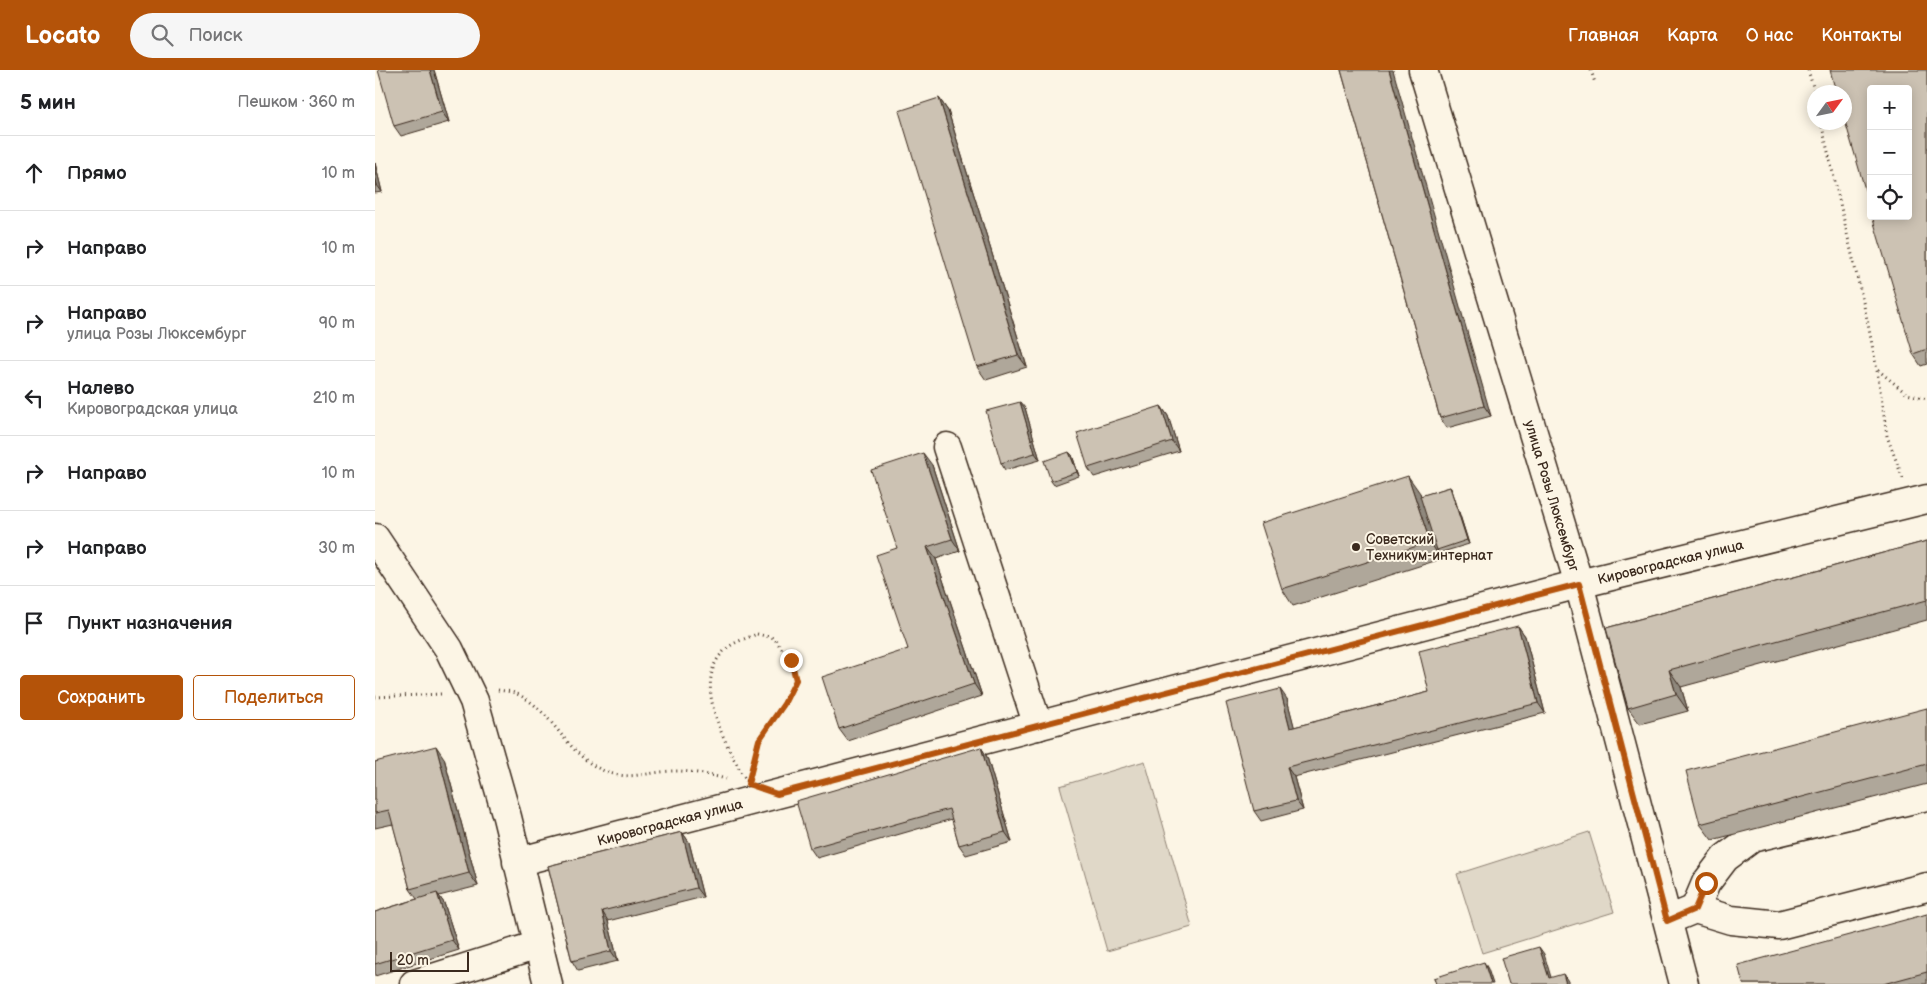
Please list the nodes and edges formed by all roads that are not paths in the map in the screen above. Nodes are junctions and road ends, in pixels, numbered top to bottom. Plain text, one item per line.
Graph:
1 (1423, 70) edge
2 (947, 448) dead end
3 (1919, 501) edge
4 (375, 538) edge
5 (1579, 584) junction
6 (1038, 726) junction
7 (1927, 796) edge
8 (517, 862) junction
9 (1927, 887) edge
10 (1695, 909) junction
11 (1667, 921) junction
12 (538, 945) junction
13 (414, 984) edge
14 (548, 984) edge
15 (1684, 984) edge

1 - 5 street, улица Розы Люксембург
2 - 6 street
3 - 5 street, Кировоградская улица
4 - 8 street
5 - 6 street, Кировоградская улица
5 - 11 street, улица Розы Люксембург
6 - 8 street, Кировоградская улица
7 - 10 street
8 - 12 street
9 - 10 street
10 - 11 street
11 - 15 street, улица Розы Люксембург
12 - 13 street
12 - 14 street

